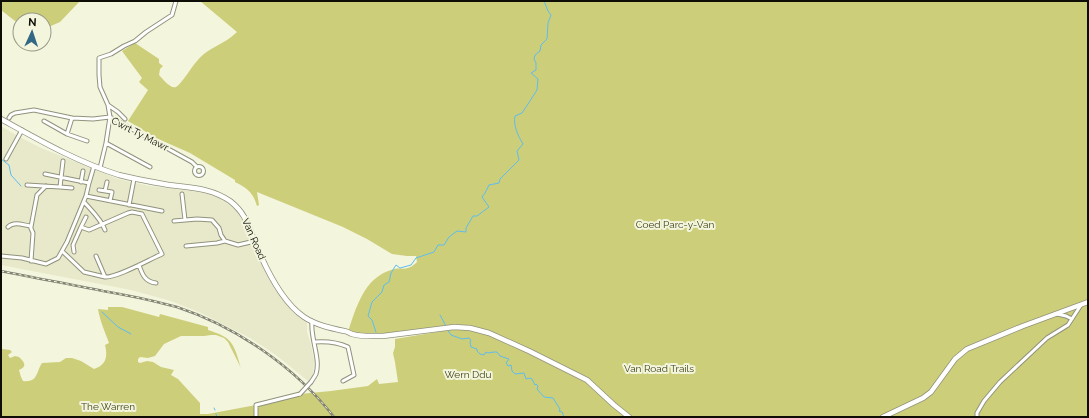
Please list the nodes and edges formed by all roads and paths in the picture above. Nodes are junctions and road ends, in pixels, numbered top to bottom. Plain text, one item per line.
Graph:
1 (176, 1) edge
2 (108, 106) junction
3 (110, 117) junction
4 (9, 118) dead end
5 (72, 118) junction
6 (1, 119) edge
7 (125, 119) dead end
8 (44, 122) dead end
9 (22, 130) junction
10 (67, 134) junction
11 (87, 141) dead end
12 (106, 143) junction
13 (6, 159) dead end
14 (64, 161) dead end
15 (94, 166) junction
16 (150, 167) dead end
17 (197, 167) dead end
18 (100, 168) junction
19 (83, 171) dead end
20 (45, 174) dead end
21 (61, 178) junction
22 (134, 179) junction
23 (81, 182) junction
24 (107, 182) dead end
25 (89, 183) junction
26 (27, 185) dead end
27 (46, 186) junction
28 (60, 186) junction
29 (72, 188) dead end
30 (99, 190) dead end
31 (105, 191) junction
32 (182, 194) dead end
33 (86, 196) junction
34 (84, 202) junction
35 (110, 202) junction
36 (129, 205) junction
37 (162, 211) dead end
38 (86, 217) dead end
39 (185, 220) junction
40 (174, 221) dead end
41 (103, 225) junction
42 (8, 227) dead end
43 (31, 227) junction
44 (81, 227) junction
45 (105, 230) dead end
46 (226, 241) junction
47 (255, 241) junction
48 (186, 246) dead end
49 (62, 251) junction
50 (74, 252) dead end
51 (1, 256) edge
52 (96, 256) dead end
53 (31, 260) junction
54 (138, 265) junction
55 (106, 277) junction
56 (156, 283) dead end
57 (1088, 302) edge
58 (1082, 304) junction
59 (1054, 314) junction
60 (1072, 319) junction
61 (312, 322) junction
62 (314, 342) junction
63 (343, 380) dead end
64 (256, 417) edge
65 (628, 417) edge
66 (883, 417) edge
67 (977, 417) edge

1 - 2 street
2 - 3 street
2 - 7 street
3 - 5 street, Cwrt Ty Mawr
3 - 12 street
3 - 17 street, Cwrt Ty Mawr
4 - 5 street, Cwrt Ty Mawr
5 - 10 street
6 - 9 street, Van Road
8 - 10 street
9 - 13 street
9 - 15 street, Van Road
10 - 11 street
12 - 16 street
12 - 18 street
14 - 21 street
15 - 18 street, Van Road
15 - 25 street
18 - 22 street, Van Road
19 - 23 street
20 - 21 street
21 - 23 street
21 - 28 street
22 - 36 street
22 - 47 street, Van Road
23 - 25 street
24 - 31 street
25 - 33 street
26 - 27 street
27 - 28 street
27 - 43 street
28 - 29 street
30 - 31 street
31 - 35 street
32 - 39 street
33 - 34 street
33 - 35 street
34 - 41 street
34 - 49 street
35 - 36 street
36 - 37 street
38 - 44 street
39 - 40 street
39 - 46 street
41 - 44 street
41 - 45 street
41 - 54 street
42 - 43 street
43 - 53 street
44 - 50 street
46 - 47 street
46 - 48 street
47 - 61 street, Van Road
49 - 53 street
49 - 55 street
51 - 53 street
52 - 55 street
54 - 55 street
54 - 56 street
57 - 58 street
58 - 59 street
58 - 60 street
59 - 60 street
59 - 66 street
60 - 67 street
61 - 62 street
61 - 65 street, Van Road
62 - 63 street
62 - 64 street, bridge

